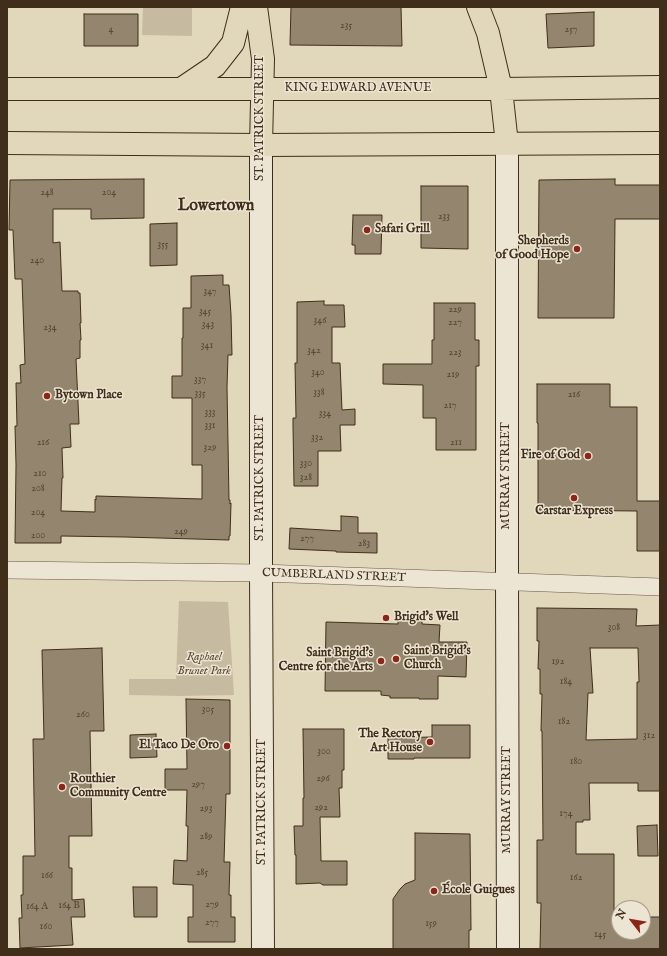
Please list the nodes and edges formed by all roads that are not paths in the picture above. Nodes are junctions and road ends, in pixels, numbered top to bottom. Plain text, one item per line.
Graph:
1 (242, 7) edge
2 (256, 7) edge
3 (478, 7) edge
4 (660, 87) edge
5 (7, 89) edge
6 (181, 89) junction
7 (263, 89) junction
8 (501, 89) junction
9 (7, 143) edge
10 (660, 143) edge
11 (507, 144) junction
12 (261, 145) junction
13 (7, 570) edge
14 (261, 573) junction
15 (506, 581) junction
16 (660, 587) edge
17 (264, 949) edge
18 (508, 949) edge

1 - 6 main road
2 - 7 main road, ST. PATRICK STREET
3 - 8 main road, MURRAY STREET
4 - 8 main road, KING EDWARD AVENUE
5 - 6 main road, KING EDWARD AVENUE
6 - 7 main road, KING EDWARD AVENUE
7 - 8 main road, KING EDWARD AVENUE
7 - 12 main road, ST. PATRICK STREET
8 - 11 main road, MURRAY STREET
9 - 12 main road
10 - 11 main road
11 - 12 main road
11 - 15 main road, MURRAY STREET
12 - 14 main road, ST. PATRICK STREET
13 - 14 street, CUMBERLAND STREET
14 - 15 street, CUMBERLAND STREET
14 - 17 main road, ST. PATRICK STREET
15 - 16 street, CUMBERLAND STREET
15 - 18 main road, MURRAY STREET

